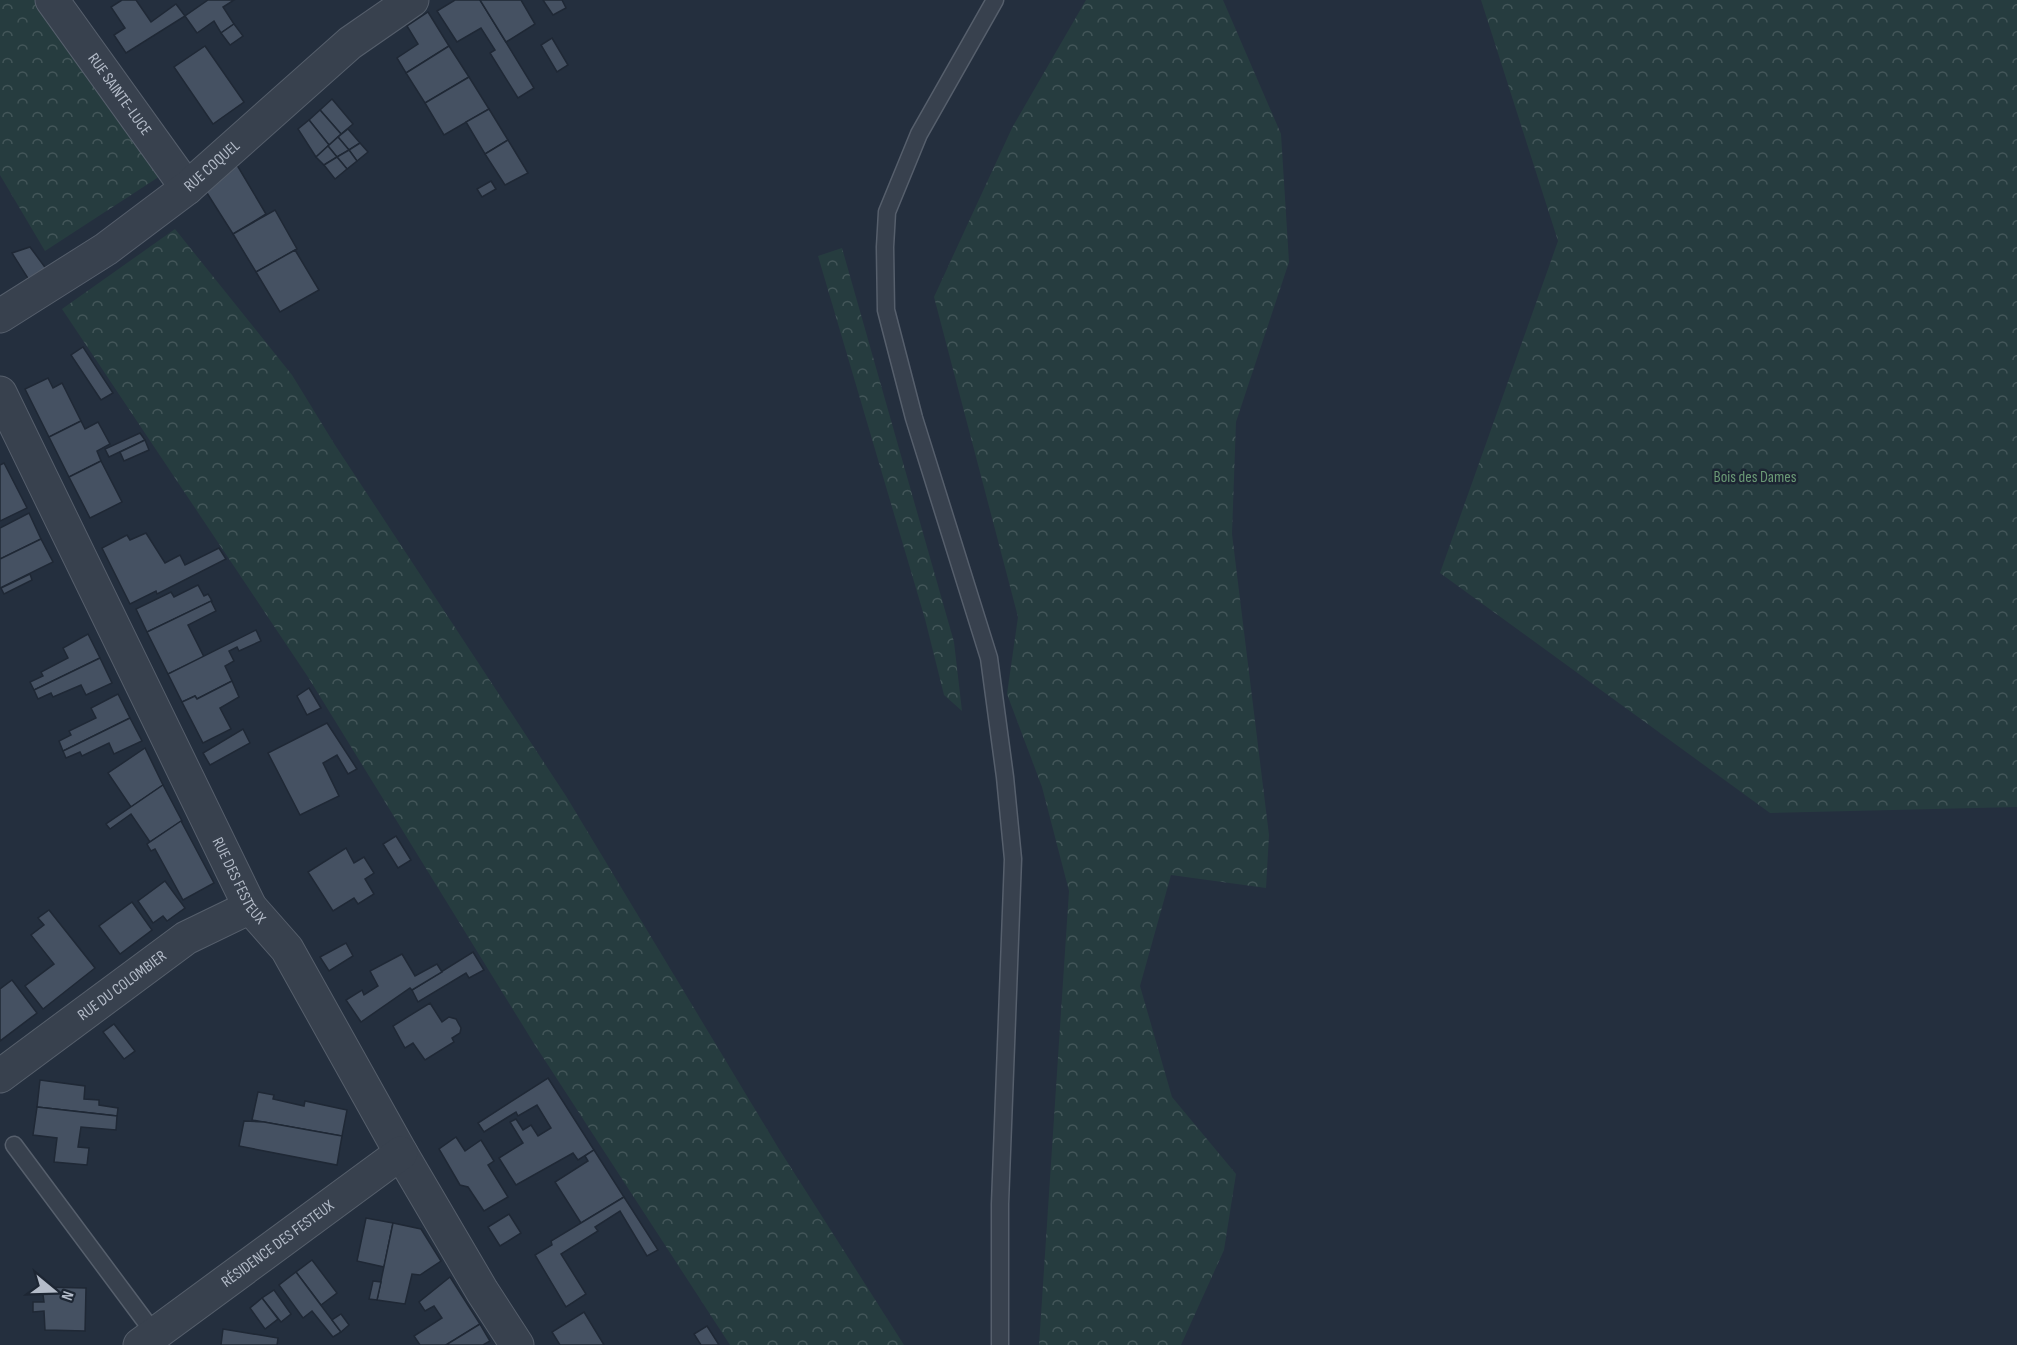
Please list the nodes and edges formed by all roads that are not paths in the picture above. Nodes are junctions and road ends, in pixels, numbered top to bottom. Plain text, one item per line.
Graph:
1 (52, 0) edge
2 (412, 0) edge
3 (995, 0) edge
4 (187, 188) junction
5 (0, 316) edge
6 (0, 393) edge
7 (250, 907) junction
8 (0, 1076) edge
9 (14, 1145) dead end
10 (401, 1153) junction
11 (153, 1341) edge
12 (517, 1345) edge
13 (1000, 1345) edge

1 - 4 street, RUE SAINTE-LUCE
2 - 4 street, RUE COQUEL
3 - 13 lane
4 - 5 street, RUE COQUEL
6 - 7 street, RUE DES FESTEUX
7 - 8 street, RUE DU COLOMBIER
7 - 10 street, RUE DES FESTEUX
9 - 11 lane, RÉSIDENCE DES FESTEUX
10 - 11 street, RÉSIDENCE DES FESTEUX
10 - 12 street, RUE DES FESTEUX

